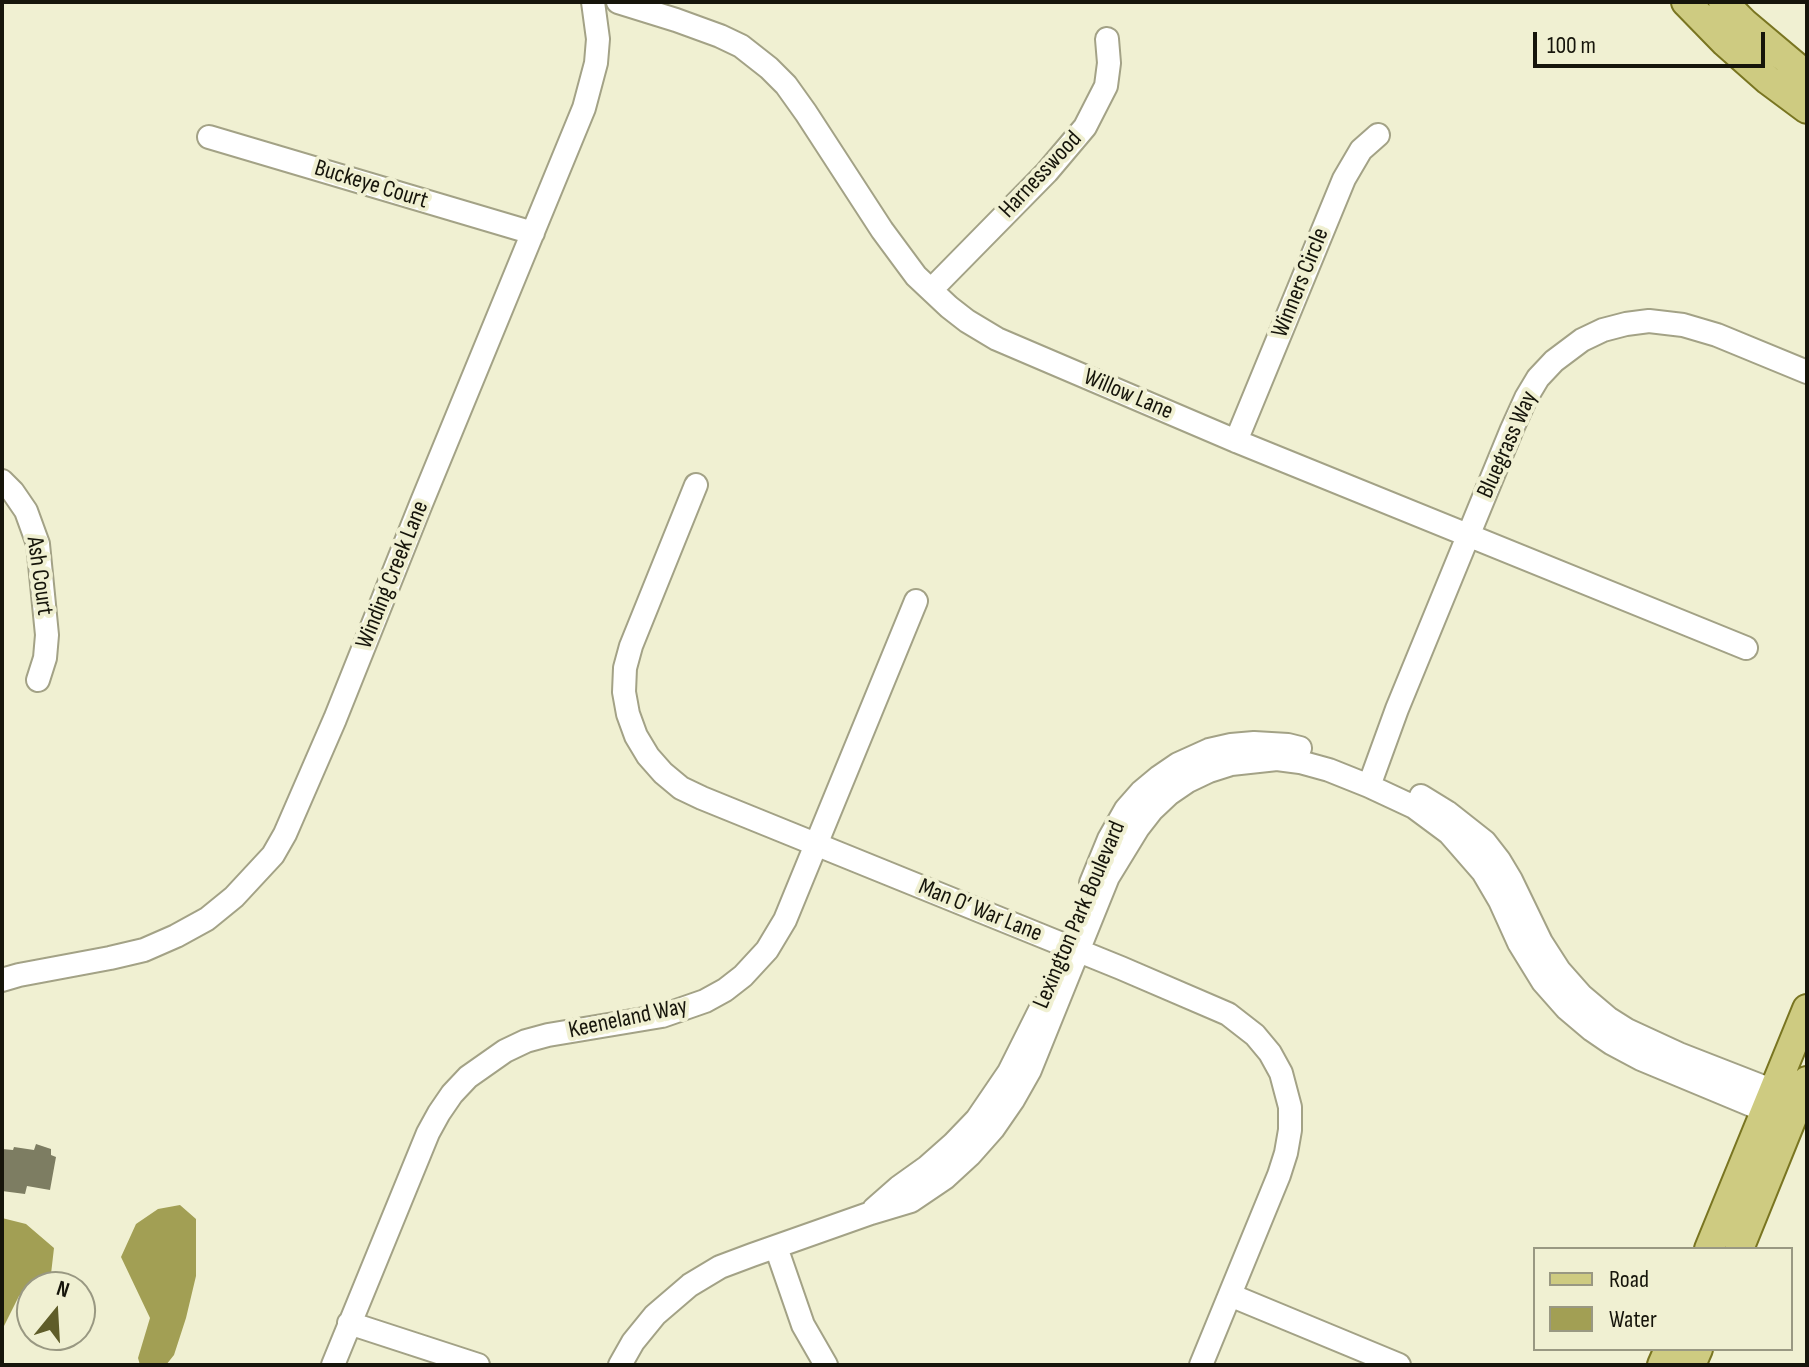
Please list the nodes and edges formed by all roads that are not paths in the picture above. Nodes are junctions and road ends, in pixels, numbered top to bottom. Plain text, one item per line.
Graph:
1 (593, 2) edge
2 (618, 2) edge
3 (1686, 2) edge
4 (1723, 2) edge
5 (1107, 39) dead end
6 (1807, 76) edge
7 (1807, 109) edge
8 (1378, 135) dead end
9 (209, 137) dead end
10 (533, 233) junction
11 (931, 290) junction
12 (1807, 372) edge
13 (1236, 441) junction
14 (2, 481) edge
15 (696, 485) dead end
16 (1469, 535) junction
17 (916, 601) dead end
18 (1746, 648) dead end
19 (38, 680) dead end
20 (1371, 780) junction
21 (816, 845) junction
22 (1072, 948) junction
23 (2, 980) edge
24 (1807, 1009) edge
25 (1807, 1081) edge
26 (1770, 1101) junction
27 (1801, 1114) edge
28 (776, 1247) junction
29 (1710, 1247) edge
30 (1740, 1247) edge
31 (1230, 1295) junction
32 (349, 1323) junction
33 (333, 1365) edge
34 (478, 1365) edge
35 (620, 1365) edge
36 (826, 1365) edge
37 (1201, 1365) edge
38 (1399, 1365) edge

1 - 10 street, Winding Creek Lane
2 - 11 street, Willow Lane
3 - 7 main road
4 - 6 main road
5 - 11 street, Harnesswood
8 - 13 street, Winners Circle
9 - 10 street, Buckeye Court
10 - 23 street, Winding Creek Lane
11 - 13 street, Willow Lane
12 - 16 street, Bluegrass Way
13 - 16 street, Willow Lane
14 - 19 street, Ash Court
15 - 21 street, Man O’ War Lane
16 - 18 street, Willow Lane
16 - 20 street, Bluegrass Way
17 - 21 street, Keeneland Way
20 - 22 street, Lexington Park Boulevard
20 - 26 street, Lexington Park Boulevard
21 - 22 street, Man O’ War Lane
21 - 32 street, Keeneland Way
22 - 28 street, Lexington Park Boulevard
22 - 31 street, Man O’ War Lane
24 - 26 main road
25 - 27 main road
26 - 27 street, Lexington Park Boulevard
26 - 29 main road
27 - 30 main road
28 - 35 street, Lexington Park Boulevard
28 - 36 street
31 - 37 street, Man O’ War Lane
31 - 38 street
32 - 33 street, Keeneland Way
32 - 34 street

